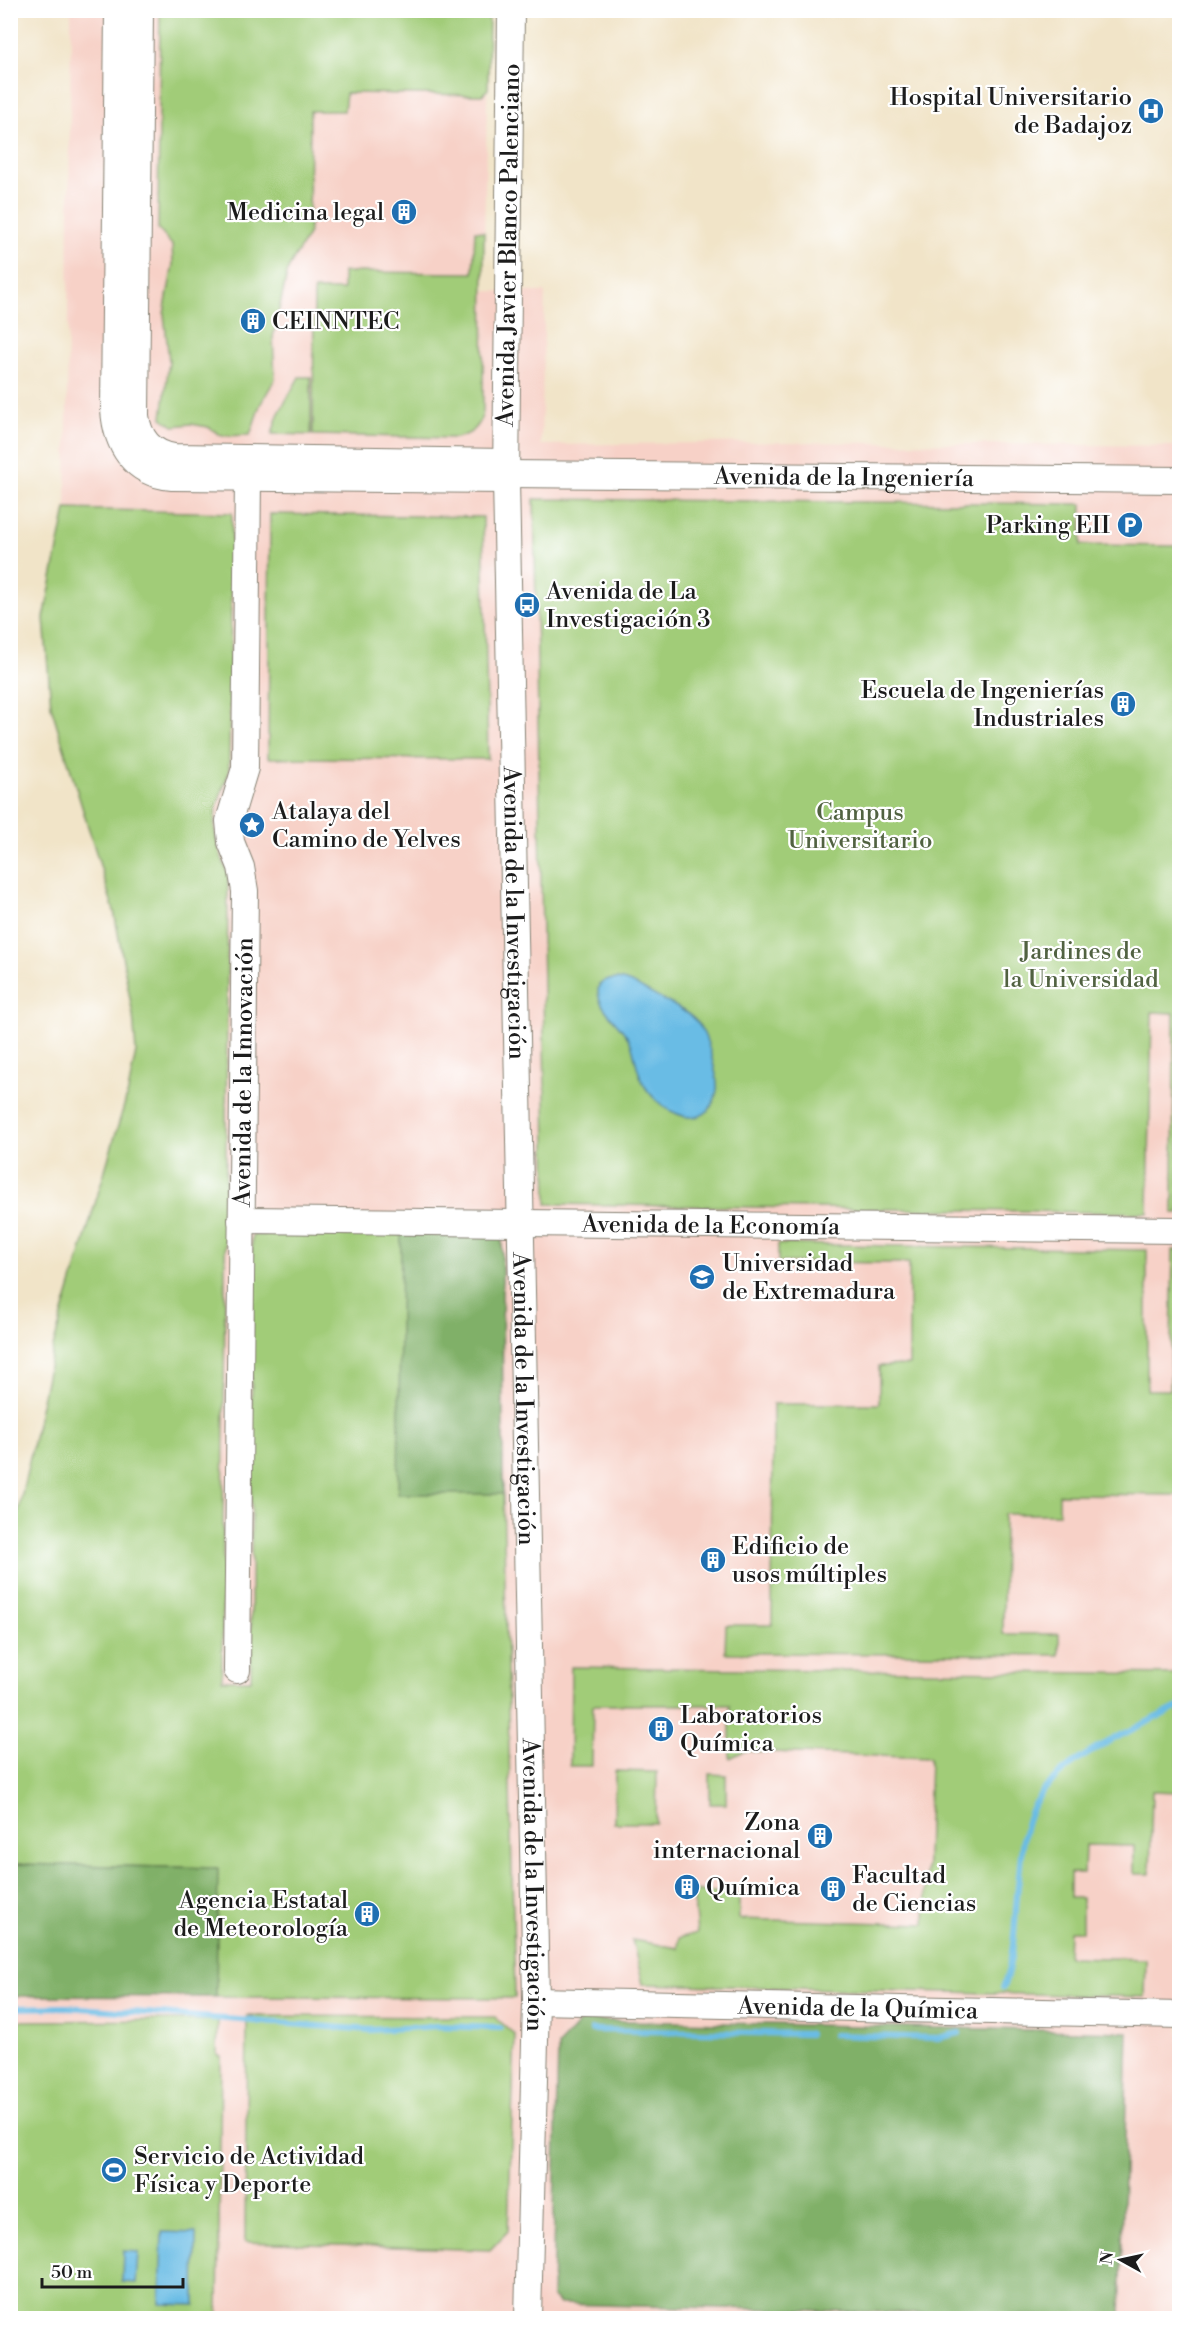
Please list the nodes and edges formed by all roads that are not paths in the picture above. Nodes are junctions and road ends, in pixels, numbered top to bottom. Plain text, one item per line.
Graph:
1 (118, 10) edge
2 (140, 10) edge
3 (511, 10) edge
4 (506, 472) junction
5 (248, 478) junction
6 (1179, 480) edge
7 (241, 1220) junction
8 (521, 1223) junction
9 (1179, 1230) edge
10 (237, 1670) dead end
11 (536, 2001) junction
12 (1179, 2015) edge
13 (528, 2319) edge

1 - 5 street
2 - 4 street
3 - 4 street, Avenida Javier Blanco Palenciano
4 - 5 street
4 - 6 street, Avenida de la Ingeniería
4 - 8 street, Avenida de la Investigación
5 - 7 street, Avenida de la Innovación
7 - 8 street, Avenida de la Economía
7 - 10 street, Avenida de la Innovación
8 - 9 street, Avenida de la Economía
8 - 11 street, Avenida de la Investigación
11 - 12 street, Avenida de la Química
11 - 13 street, Avenida de la Investigación

